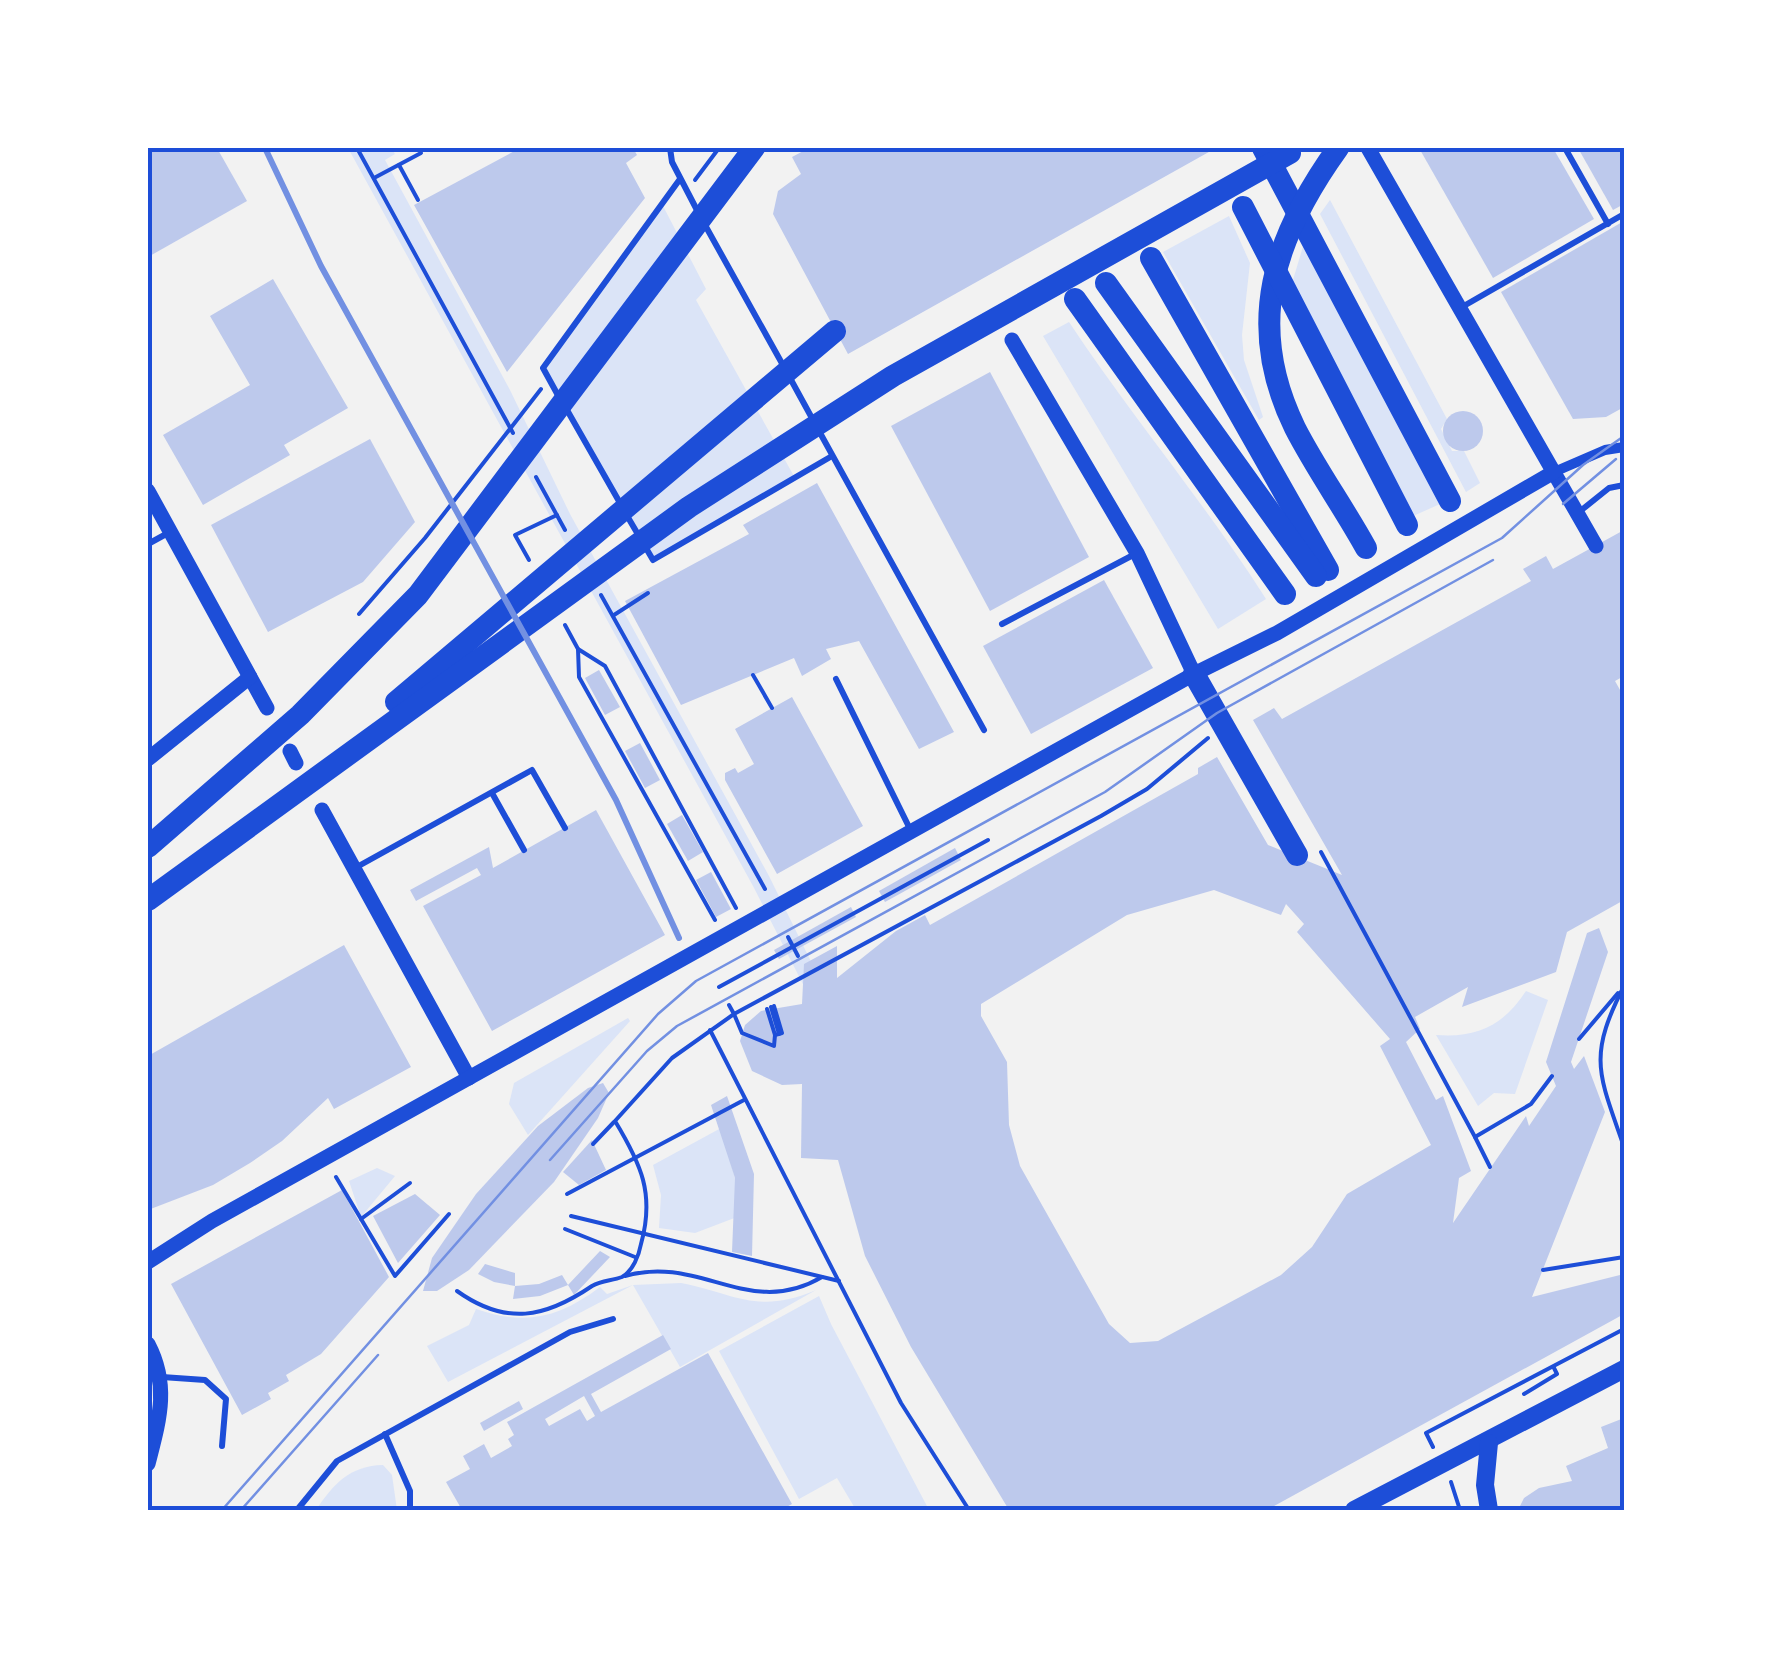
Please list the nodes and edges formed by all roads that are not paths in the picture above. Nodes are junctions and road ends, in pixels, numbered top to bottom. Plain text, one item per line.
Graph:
1 (670, 148) edge
2 (754, 148) edge
3 (1263, 148) edge
4 (1338, 148) edge
5 (1368, 148) edge
6 (1565, 148) edge
7 (1296, 150) edge
8 (680, 179) junction
9 (1244, 208) dead end
10 (1624, 214) edge
11 (1608, 224) junction
12 (1151, 258) dead end
13 (1106, 282) dead end
14 (1075, 299) dead end
15 (1461, 307) junction
16 (835, 331) dead end
17 (1012, 340) dead end
18 (1624, 448) edge
19 (832, 456) junction
20 (1554, 472) junction
21 (1624, 484) edge
22 (148, 490) edge
23 (1450, 501) dead end
24 (1578, 513) junction
25 (1407, 525) dead end
26 (170, 532) junction
27 (148, 544) edge
28 (1596, 546) dead end
29 (1366, 548) dead end
30 (1136, 553) junction
31 (1285, 594) dead end
32 (1002, 624) dead end
33 (1194, 674) junction
34 (250, 677) junction
35 (836, 679) dead end
36 (267, 708) dead end
37 (984, 730) dead end
38 (148, 759) edge
39 (492, 793) junction
40 (322, 810) dead end
41 (564, 828) dead end
42 (911, 832) junction
43 (241, 834) junction
44 (148, 847) edge
45 (524, 850) dead end
46 (1308, 853) road end
47 (354, 869) junction
48 (148, 900) edge
49 (469, 1078) junction
50 (148, 1262) edge
51 (613, 1319) dead end
52 (148, 1344) edge
53 (1624, 1369) edge
54 (161, 1377) junction
55 (385, 1434) junction
56 (1489, 1444) junction
57 (222, 1446) dead end
58 (148, 1464) edge
59 (296, 1510) edge
60 (410, 1510) edge
61 (1354, 1510) edge
62 (1488, 1510) edge

1 - 8 lane
2 - 44 highway
3 - 23 highway
4 - 29 highway
5 - 15 street
6 - 11 lane
7 - 43 highway
8 - 19 lane
8 - 19 lane
9 - 25 highway
10 - 11 lane
11 - 15 lane
12 - 13 highway
14 - 31 highway
15 - 20 street
16 - 43 highway
17 - 30 street
18 - 20 street
19 - 37 lane
20 - 24 street
20 - 33 street
21 - 24 lane
22 - 26 street
24 - 28 street
26 - 27 lane
26 - 34 street
30 - 32 lane
30 - 33 street
33 - 42 street
33 - 46 highway
34 - 36 street
34 - 38 street
35 - 42 lane
39 - 41 lane
39 - 45 lane
39 - 47 lane
40 - 47 street
42 - 49 street
43 - 48 highway
47 - 49 street
49 - 50 street
51 - 55 lane
52 - 54 street
53 - 56 main road
54 - 57 lane
54 - 58 street
55 - 59 lane
55 - 60 lane
56 - 61 main road
56 - 62 main road

